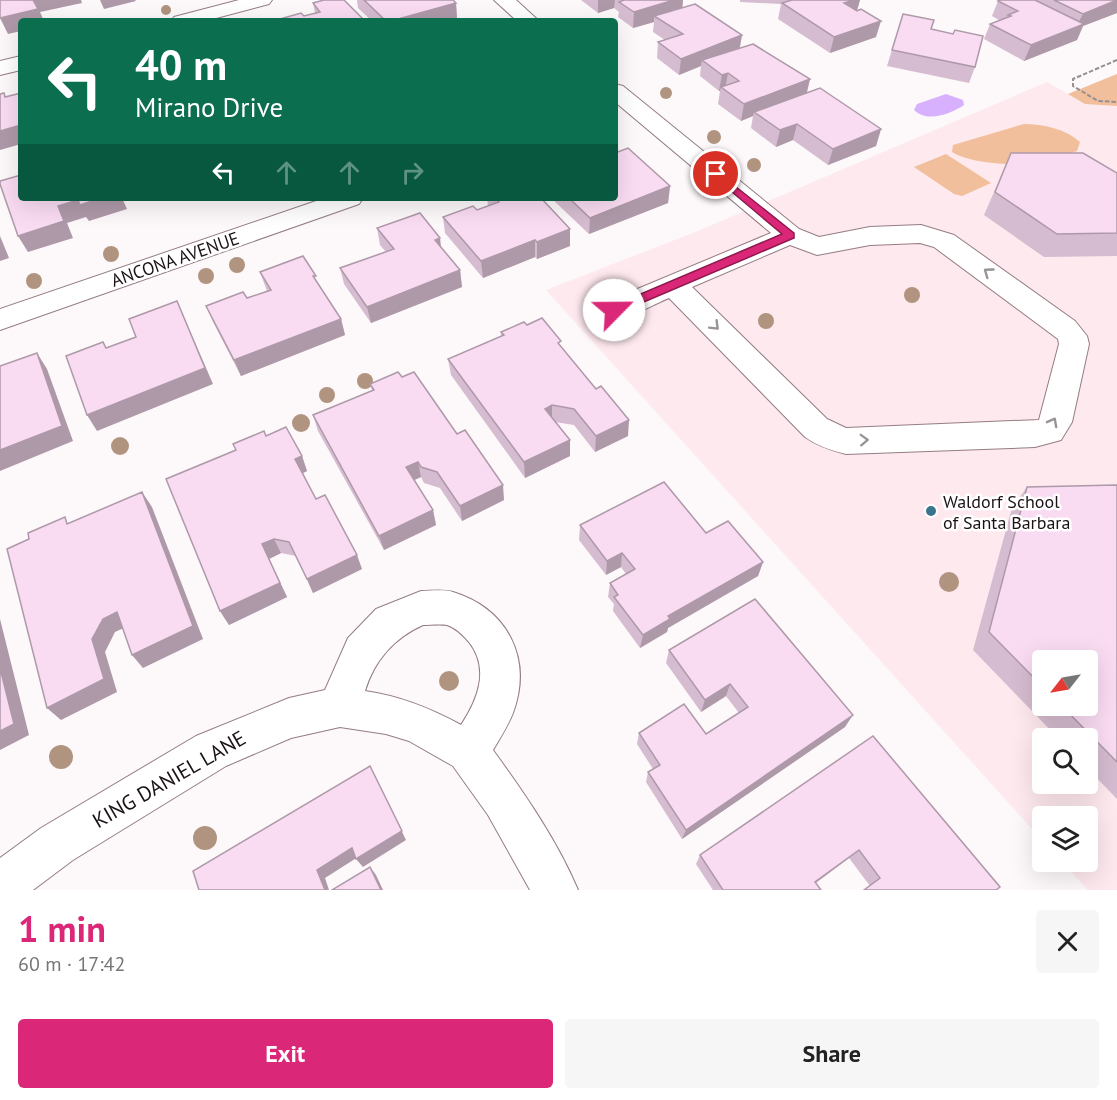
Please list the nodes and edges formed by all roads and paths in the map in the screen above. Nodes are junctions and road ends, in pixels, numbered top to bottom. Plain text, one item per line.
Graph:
1 (262, 0) edge
2 (504, 0) edge
3 (193, 18) edge
4 (526, 18) edge
5 (1117, 60) edge
6 (18, 64) edge
7 (0, 68) edge
8 (619, 99) edge
9 (1117, 102) edge
10 (341, 201) edge
11 (790, 235) junction
12 (673, 285) junction
13 (614, 310) dead end
14 (0, 320) edge
15 (340, 707) junction
16 (468, 752) junction
17 (0, 886) edge
18 (555, 890) edge

1 - 3 street
2 - 4 street
5 - 9 path
6 - 7 street
8 - 11 street
10 - 14 street, ANCONA AVENUE
11 - 12 street
12 -> 11 street
12 - 13 street
15 - 16 street, KING DANIEL LANE
15 - 16 street
15 - 17 street, KING DANIEL LANE
16 - 18 street, KING DANIEL LANE

